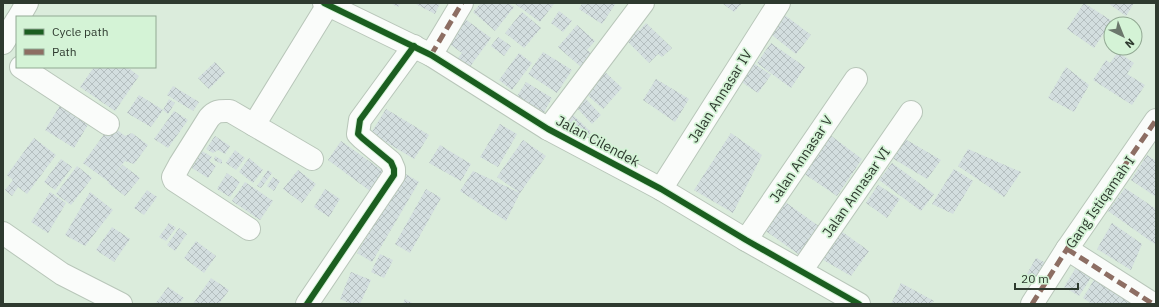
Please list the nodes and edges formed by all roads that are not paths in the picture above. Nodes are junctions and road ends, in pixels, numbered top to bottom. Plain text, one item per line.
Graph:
1 (27, 3) edge
2 (462, 3) edge
3 (643, 3) edge
4 (779, 3) edge
5 (326, 4) edge
6 (20, 16) edge
7 (16, 22) edge
8 (3, 42) edge
9 (422, 51) junction
10 (3, 55) edge
11 (16, 63) edge
12 (23, 68) edge
13 (856, 79) dead end
14 (911, 112) dead end
15 (1156, 120) edge
16 (108, 124) dead end
17 (254, 125) junction
18 (548, 129) junction
19 (312, 159) dead end
20 (661, 189) junction
21 (249, 229) dead end
22 (3, 233) edge
23 (746, 240) junction
24 (1067, 249) junction
25 (801, 271) junction
26 (121, 304) edge
27 (307, 304) edge
28 (859, 304) edge
29 (1032, 304) edge
30 (1153, 304) edge

1 - 6 street
2 - 9 street
3 - 18 street
4 - 20 street, Jalan Annasar IV
5 - 9 street, Jalan Cilendek
5 - 17 street
7 - 8 street
9 - 18 street, Jalan Cilendek
9 - 27 street
10 - 11 street
12 - 16 street
13 - 23 street, Jalan Annasar V
14 - 25 street, Jalan Annasar VI
15 - 24 street, Gang Istiqamah I
17 - 19 street
17 - 21 street
18 - 20 street, Jalan Cilendek
20 - 23 street, Jalan Cilendek
22 - 26 street
23 - 25 street, Jalan Cilendek
24 - 29 street, Gang Istiqamah I
24 - 30 street
25 - 28 street, Jalan Cilendek

